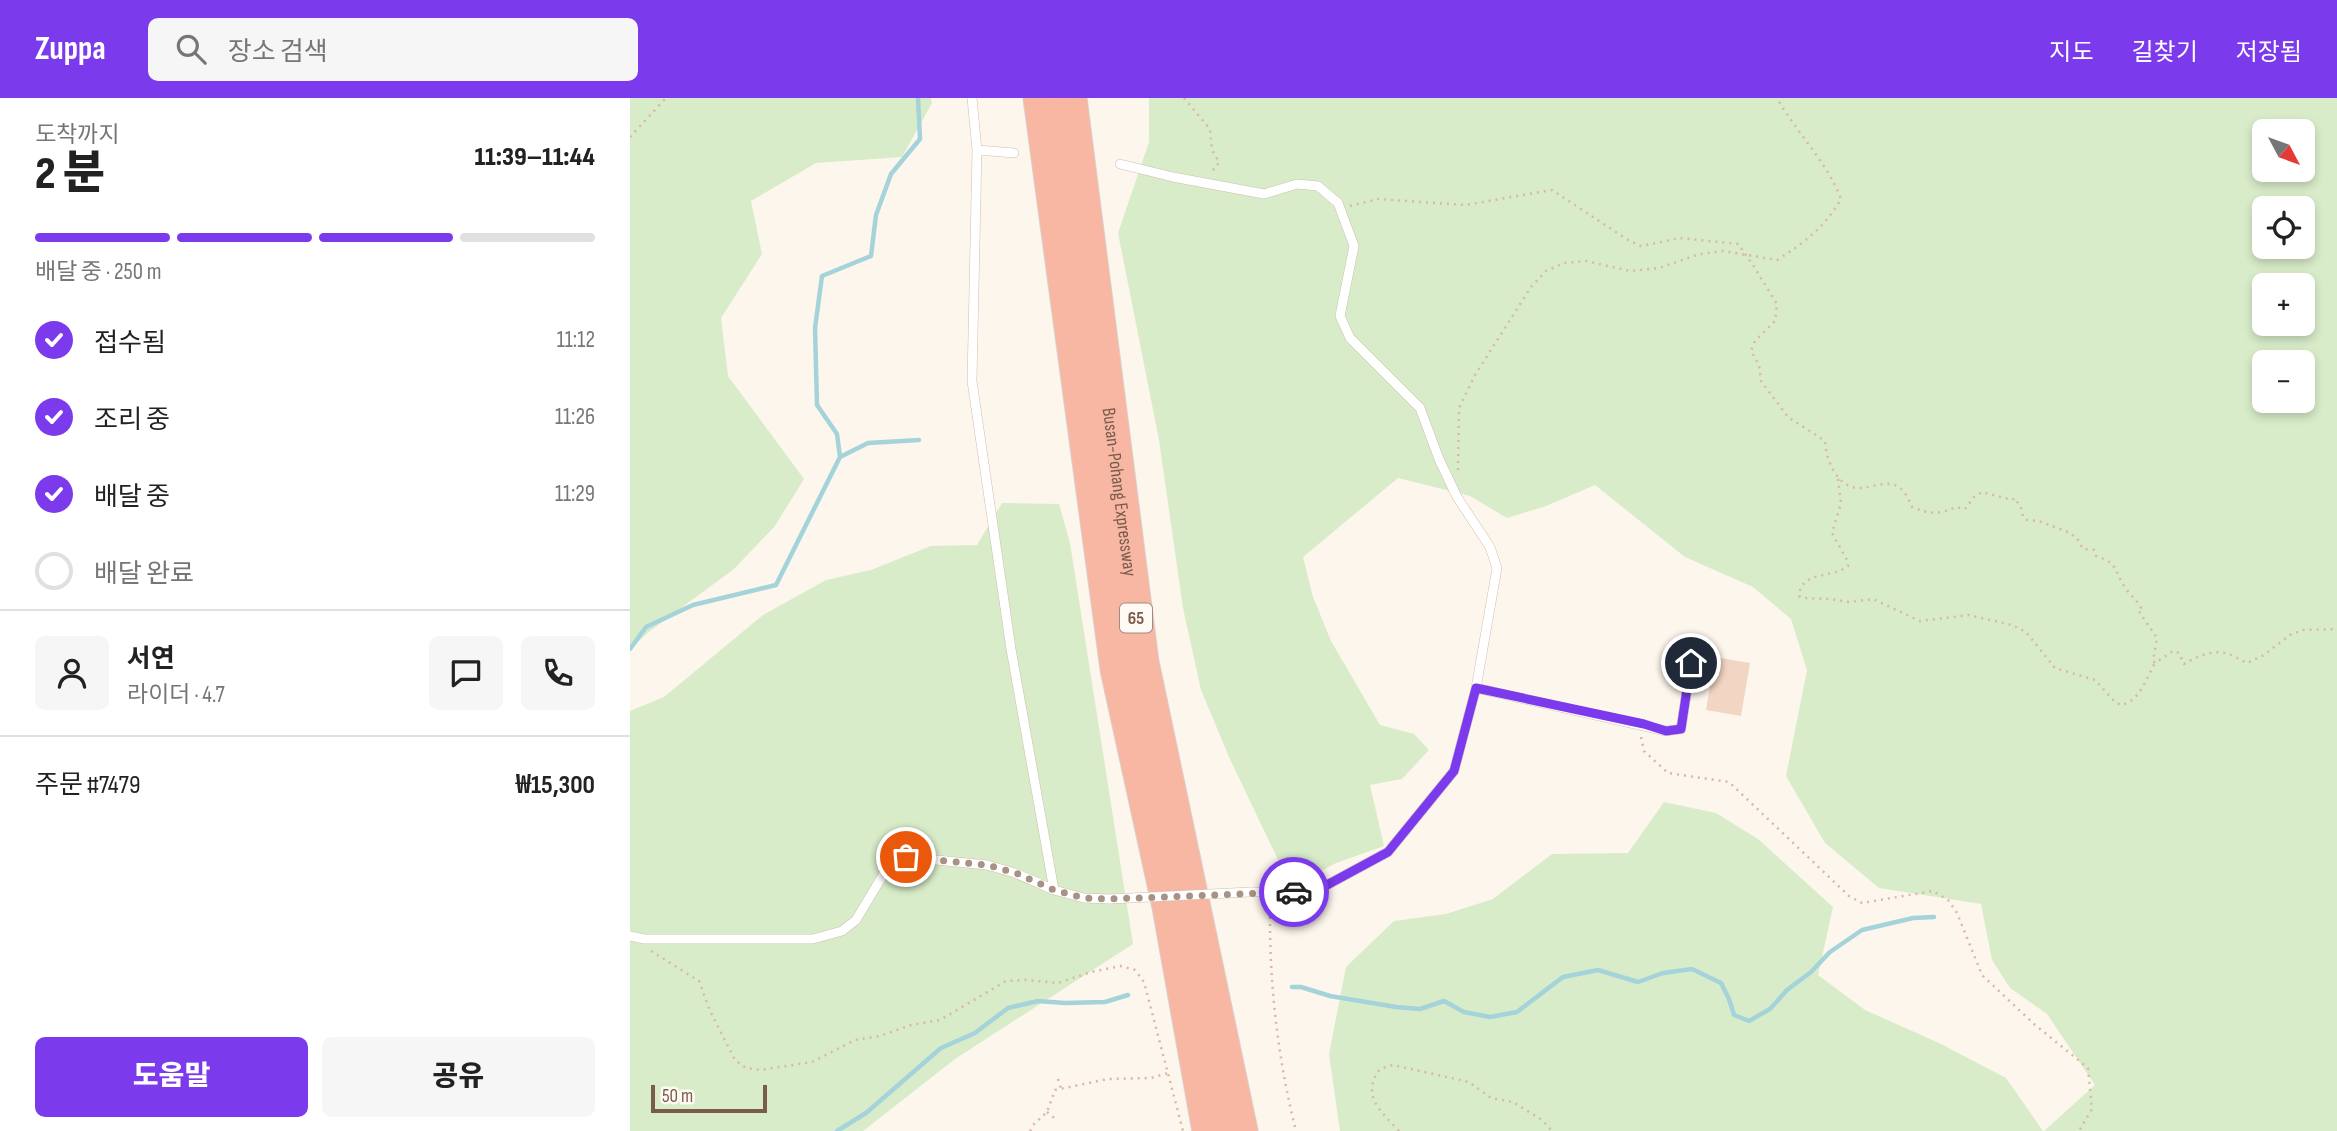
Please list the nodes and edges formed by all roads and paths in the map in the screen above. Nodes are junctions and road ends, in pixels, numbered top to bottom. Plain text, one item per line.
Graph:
1 (666, 98) edge
2 (972, 98) edge
3 (1040, 98) edge
4 (1070, 98) edge
5 (1184, 98) edge
6 (1777, 98) edge
7 (630, 137) edge
8 (977, 149) junction
9 (1014, 153) dead end
10 (1120, 164) dead end
11 (1172, 177) junction
12 (1340, 208) junction
13 (1747, 255) junction
14 (1838, 480) junction
15 (1457, 497) junction
16 (2337, 629) edge
17 (1691, 663) dead end
18 (2155, 663) junction
19 (1476, 688) junction
20 (1639, 723) junction
21 (1054, 890) junction
22 (1270, 892) junction
23 (630, 936) edge
24 (644, 939) junction
25 (1168, 1073) junction
26 (1058, 1079) dead end
27 (1061, 1089) junction
28 (1047, 1112) junction
29 (1055, 1123) dead end
30 (1030, 1131) edge
31 (1183, 1131) edge
32 (1209, 1131) edge
33 (1241, 1131) edge
34 (1296, 1131) edge
35 (1399, 1131) edge
36 (1552, 1131) edge
37 (2079, 1131) edge

1 - 7 path
2 - 8 lane
3 - 32 highway, Busan-Pohang Expressway / 65
4 - 33 highway, Busan-Pohang Expressway / 65
5 - 11 path
6 - 13 path
8 - 9 lane
8 - 21 lane
10 - 11 lane
11 - 12 lane
12 - 13 path
12 - 15 lane
13 - 14 path
13 - 15 path
14 - 18 path
14 - 18 path
15 - 19 lane
16 - 18 path
17 - 20 lane
19 - 20 lane
19 - 22 lane
20 - 37 path
21 - 22 lane, bridge
21 - 24 lane
22 - 34 path
23 - 24 lane
24 - 25 path
25 - 27 path
25 - 31 path
26 - 27 path
27 - 28 path
28 - 29 path
28 - 30 path
35 - 36 path

